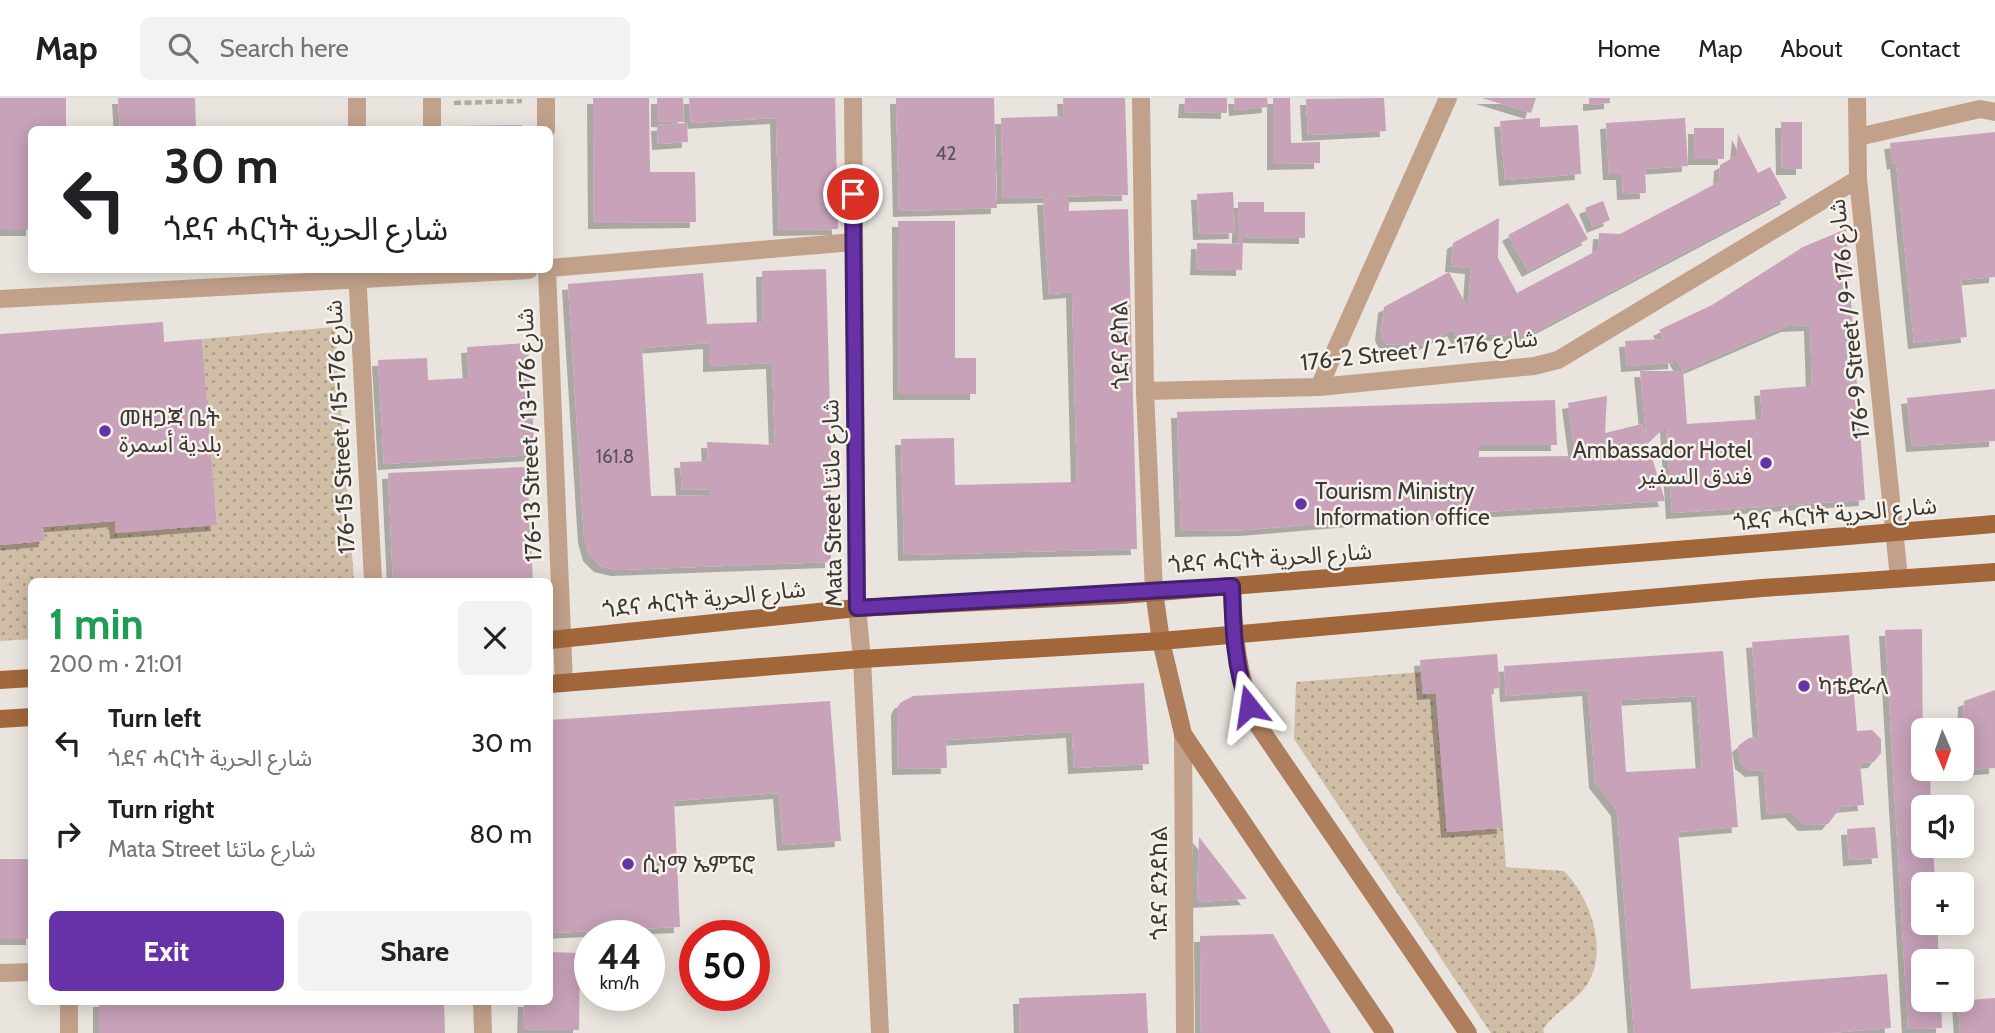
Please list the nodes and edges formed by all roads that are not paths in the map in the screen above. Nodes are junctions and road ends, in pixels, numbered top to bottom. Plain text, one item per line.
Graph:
1 (357, 98) edge
2 (853, 98) edge
3 (1140, 98) edge
4 (1448, 98) edge
5 (1857, 98) edge
6 (546, 99) edge
7 (432, 101) edge
8 (1995, 112) edge
9 (357, 126) edge
10 (432, 126) edge
11 (546, 126) edge
12 (1858, 137) junction
13 (1858, 179) junction
14 (853, 242) junction
15 (553, 269) edge
16 (434, 273) edge
17 (548, 273) edge
18 (357, 275) edge
19 (0, 299) edge
20 (1319, 387) junction
21 (1145, 391) junction
22 (1995, 524) edge
23 (1896, 534) junction
24 (1995, 572) edge
25 (373, 578) edge
26 (1899, 578) junction
27 (1232, 586) junction
28 (1154, 591) junction
29 (857, 608) junction
30 (1233, 634) junction
31 (556, 639) edge
32 (1161, 641) junction
33 (862, 659) junction
34 (28, 677) edge
35 (0, 680) edge
36 (557, 683) edge
37 (28, 717) edge
38 (0, 719) edge
39 (1183, 734) junction
40 (28, 972) edge
41 (0, 973) edge
42 (69, 1005) edge
43 (482, 1005) edge
44 (69, 1033) edge
45 (483, 1033) edge
46 (880, 1033) edge
47 (1185, 1033) edge
48 (1385, 1033) edge
49 (1468, 1033) edge

1 - 9 street
2 - 14 street, Mata Street شارع ماتئا
3 - 21 street, ጎደና ደከል
4 - 20 street
5 - 12 street, 176-9 Street / شارع 176-9
6 - 11 street
7 - 10 street
8 - 12 street
12 - 13 street, 176-9 Street / شارع 176-9
13 - 20 street, 176-2 Street / شارع 176-2
13 - 23 street, 176-9 Street / شارع 176-9
14 - 15 street
14 - 29 street, Mata Street شارع ماتئا
16 - 18 street
17 - 31 street, 176-13 Street / شارع 176-13
18 - 19 street
18 - 25 street, 176-15 Street / شارع 176-15
20 - 21 street, 176-2 Street / شارع 176-2
21 - 28 street, ጎደና ደከል
22 - 23 main road, ጎደና ሓርነት شارع الحرية
23 - 26 street, 176-9 Street / شارع 176-9
23 - 27 main road, ጎደና ሓርነት شارع الحرية
24 - 26 main road
26 - 30 main road
27 - 28 main road, ጎደና ሓርነት شارع الحرية
27 - 30 main road
28 - 29 main road, ጎደና ሓርነት شارع الحرية
28 - 32 main road
29 - 31 main road, ጎደና ሓርነት شارع الحرية
29 - 33 street, Mata Street شارع ماتئا
30 - 32 main road
30 - 49 main road
31 - 36 street, 176-13 Street / شارع 176-13
32 - 33 main road
32 - 39 main road
33 - 36 main road
33 - 46 street, Mata Street شارع ماتئا
34 - 35 main road
37 - 38 main road
39 - 47 street, ጎደና ደንደከል
39 - 48 main road
40 - 41 street
42 - 44 street
43 - 45 street

